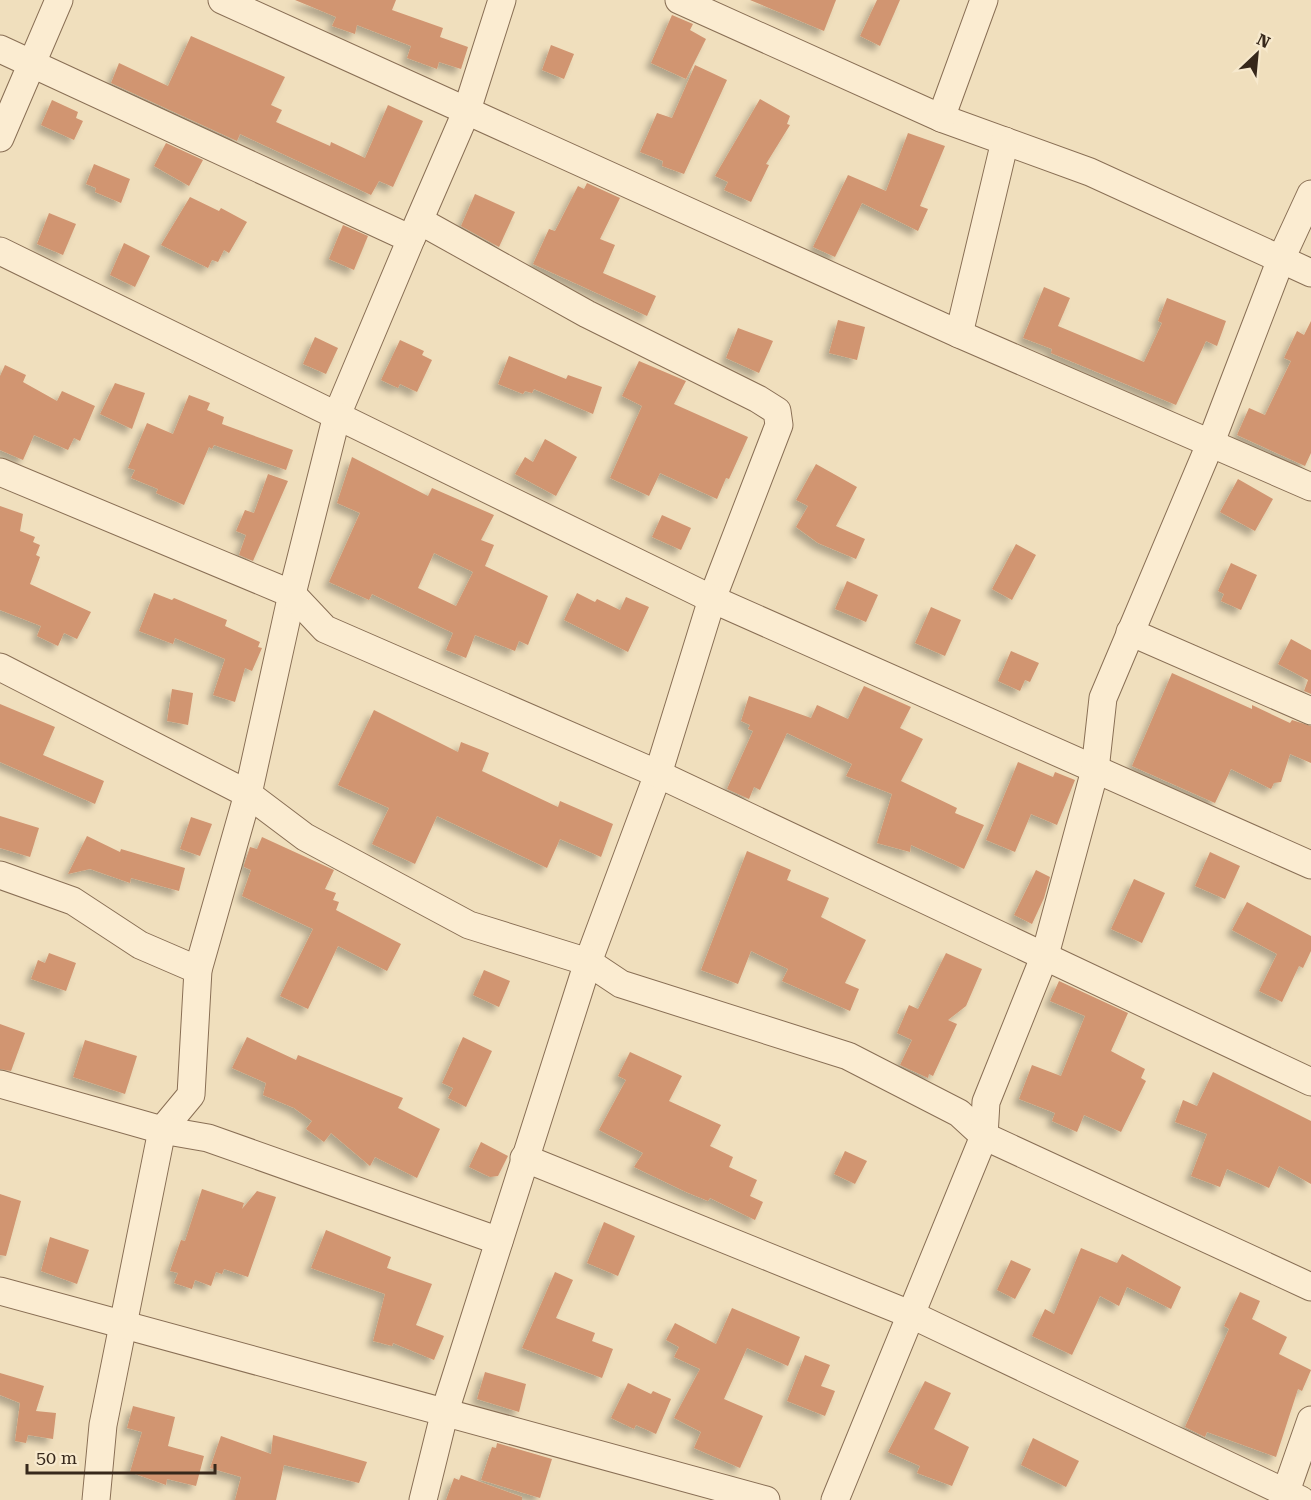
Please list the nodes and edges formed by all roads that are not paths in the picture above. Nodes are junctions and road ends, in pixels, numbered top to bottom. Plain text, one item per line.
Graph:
1 (59, 0) edge
2 (222, 0) edge
3 (502, 0) edge
4 (679, 0) edge
5 (984, 0) edge
6 (0, 49) edge
7 (30, 63) junction
8 (467, 110) junction
9 (941, 118) junction
10 (0, 138) edge
11 (1005, 141) junction
12 (1311, 194) edge
13 (416, 230) junction
14 (0, 251) edge
15 (1281, 259) junction
16 (1311, 273) edge
17 (959, 334) junction
18 (337, 415) junction
19 (1211, 442) junction
20 (0, 472) edge
21 (1311, 487) edge
22 (292, 594) junction
23 (712, 599) junction
24 (1130, 632) junction
25 (0, 667) edge
26 (1311, 711) edge
27 (1095, 770) junction
28 (658, 774) junction
29 (248, 794) junction
30 (1311, 865) edge
31 (0, 875) edge
32 (1045, 955) junction
33 (588, 962) junction
34 (198, 970) junction
35 (1311, 1082) edge
36 (0, 1084) edge
37 (162, 1131) junction
38 (984, 1136) junction
39 (524, 1158) junction
40 (499, 1241) junction
41 (1311, 1287) edge
42 (0, 1290) edge
43 (912, 1315) junction
44 (121, 1323) junction
45 (445, 1411) junction
46 (1311, 1420) edge
47 (1290, 1497) edge
48 (96, 1500) edge
49 (423, 1500) edge
50 (766, 1500) edge
51 (835, 1500) edge

1 - 7 street
2 - 8 street
3 - 8 street
4 - 9 street
5 - 9 street
6 - 7 street
7 - 10 street
7 - 13 street
8 - 13 street
8 - 17 street
9 - 11 street
11 - 15 street
11 - 17 street
12 - 15 street
13 - 18 street
13 - 23 street
14 - 18 street
15 - 16 street
15 - 19 street
17 - 19 street
18 - 22 street
18 - 23 street
19 - 21 street
19 - 24 street
20 - 22 street
22 - 28 street
22 - 29 street
23 - 27 street
23 - 28 street
24 - 26 street
24 - 27 street
25 - 29 street
27 - 30 street
27 - 32 street
28 - 32 street
28 - 33 street
29 - 33 street
29 - 34 street
31 - 34 street
32 - 35 street
32 - 38 street
33 - 38 street
33 - 39 street
34 - 37 street
36 - 37 street
37 - 40 street
37 - 44 street
38 - 41 street
38 - 43 street
39 - 40 street
39 - 43 street
40 - 45 street
42 - 44 street
43 - 47 street
43 - 51 street
44 - 45 street
44 - 48 street
45 - 49 street
45 - 50 street
46 - 47 street

